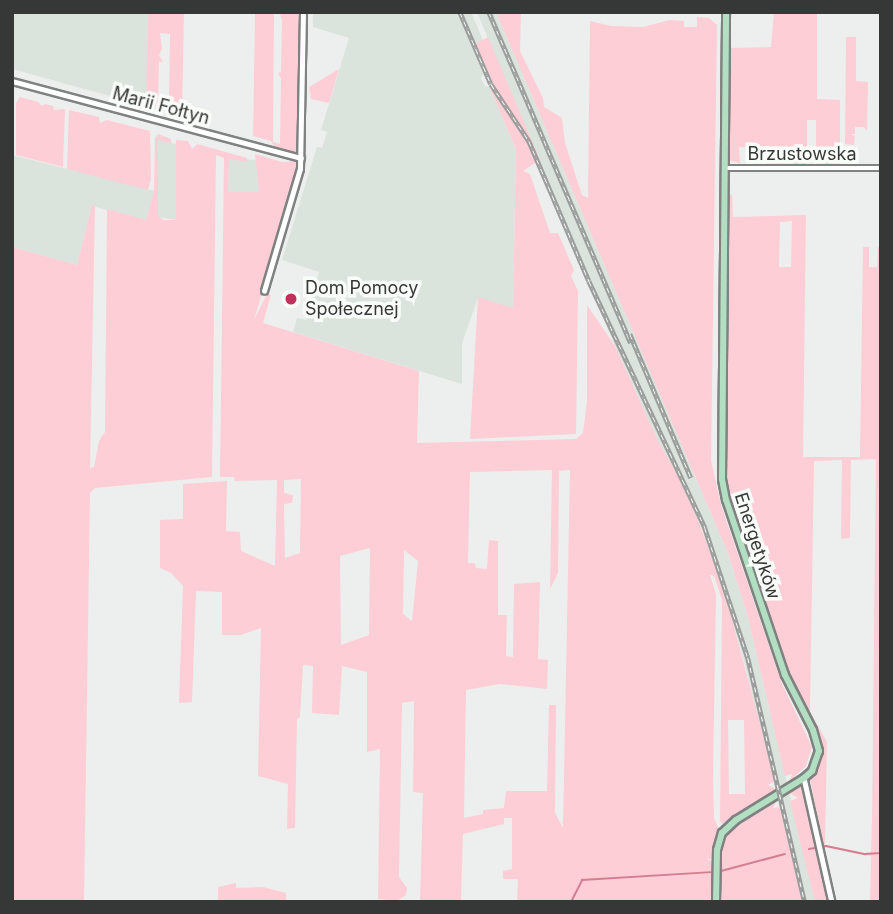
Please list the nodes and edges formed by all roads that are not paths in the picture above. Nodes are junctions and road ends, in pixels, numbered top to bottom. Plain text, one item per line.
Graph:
1 (303, 12) edge
2 (726, 12) edge
3 (12, 80) edge
4 (301, 158) junction
5 (724, 168) junction
6 (881, 168) edge
7 (264, 291) dead end
8 (804, 778) junction
9 (716, 902) edge
10 (832, 902) edge

1 - 4 street
2 - 5 main road, Energetyków
3 - 4 street, Marii Fołtyn
4 - 7 street
5 - 6 street, Brzustowska
5 - 8 main road, Energetyków
8 - 9 main road
8 - 10 street

